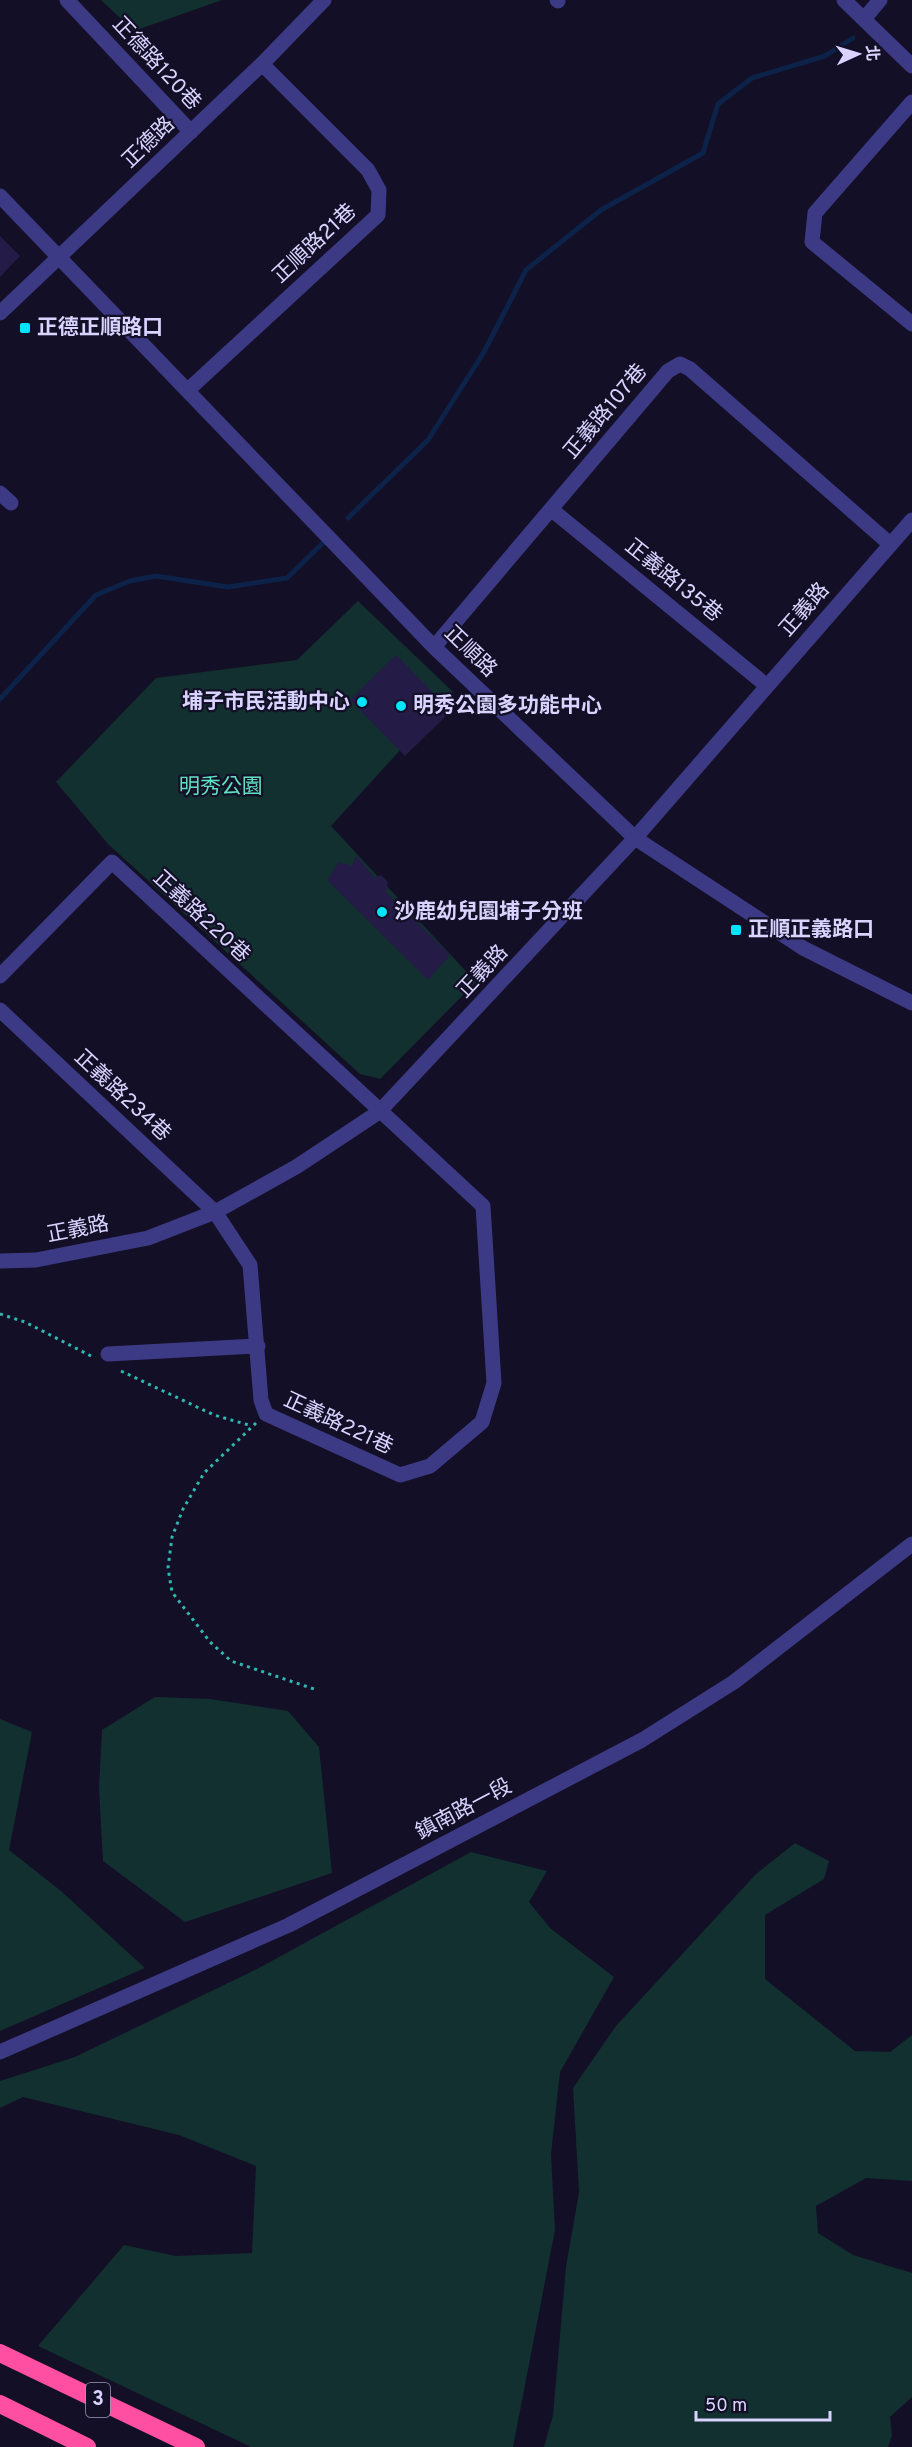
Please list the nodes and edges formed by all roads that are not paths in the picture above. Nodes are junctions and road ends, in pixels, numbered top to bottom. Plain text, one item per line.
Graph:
1 (67, 0) edge
2 (324, 0) edge
3 (844, 0) edge
4 (880, 0) edge
5 (864, 19) junction
6 (262, 64) junction
7 (912, 66) edge
8 (912, 102) edge
9 (191, 132) junction
10 (0, 196) edge
11 (60, 257) junction
12 (0, 313) edge
13 (912, 324) edge
14 (188, 390) junction
15 (552, 510) junction
16 (912, 520) edge
17 (890, 544) junction
18 (434, 647) junction
19 (767, 686) junction
20 (635, 838) junction
21 (0, 976) edge
22 (912, 1003) edge
23 (0, 1010) edge
24 (379, 1112) junction
25 (215, 1212) junction
26 (0, 1261) edge
27 (258, 1346) junction
28 (107, 1360) road end
29 (912, 1544) edge
30 (0, 2052) edge
31 (0, 2353) edge
32 (0, 2404) edge
33 (87, 2447) edge
34 (196, 2447) edge

1 - 9 street, 正德路120巷
2 - 6 street, 正德路
3 - 5 street
4 - 5 street
5 - 7 street
6 - 9 street, 正德路
6 - 14 street, 正順路21巷
8 - 13 street
9 - 11 street, 正德路
10 - 11 street
11 - 12 street, 正德路
11 - 14 street, 正順路
14 - 18 street, 正順路
15 - 17 street, 正義路107巷
15 - 18 street, 正義路107巷
15 - 19 street, 正義路135巷
16 - 17 street, 正義路
17 - 19 street, 正義路
18 - 20 street, 正順路
19 - 20 street, 正義路
20 - 22 street, 正順路
20 - 24 street, 正義路
21 - 24 street, 正義路220巷
23 - 25 street, 正義路234巷
24 - 25 street, 正義路
24 - 27 street, 正義路221巷
25 - 26 street, 正義路
25 - 27 street, 正義路221巷
27 - 28 street
29 - 30 street, 鎮南路一段
31 - 34 highway, 3
32 - 33 highway, 3

